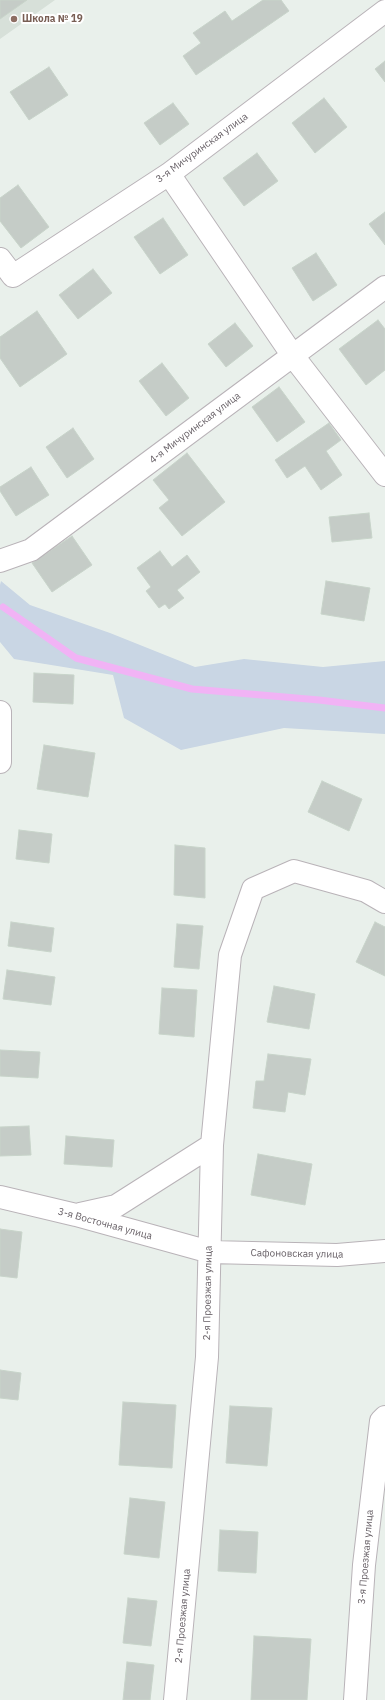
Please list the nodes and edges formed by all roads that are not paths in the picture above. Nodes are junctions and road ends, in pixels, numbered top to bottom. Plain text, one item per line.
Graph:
1 (385, 11) edge
2 (169, 174) junction
3 (6, 268) edge
4 (385, 287) edge
5 (293, 356) junction
6 (385, 474) edge
7 (0, 561) edge
8 (0, 712) edge
9 (0, 762) edge
10 (385, 902) edge
11 (212, 1145) junction
12 (0, 1197) edge
13 (76, 1215) junction
14 (385, 1251) edge
15 (210, 1252) junction
16 (385, 1417) edge
17 (175, 1700) edge
18 (355, 1700) edge

1 - 2 street, 3-я Мичуринская улица
2 - 3 street, 3-я Мичуринская улица
2 - 5 street
4 - 5 street, 4-я Мичуринская улица
5 - 6 street
5 - 7 street, 4-я Мичуринская улица
8 - 9 street
10 - 11 street, 2-я Проезжая улица
11 - 13 street
11 - 15 street, 2-я Проезжая улица
12 - 13 street, 3-я Восточная улица
13 - 15 street, 3-я Восточная улица
14 - 15 street, Сафоновская улица
15 - 17 street, 2-я Проезжая улица
16 - 18 street, 3-я Проезжая улица

